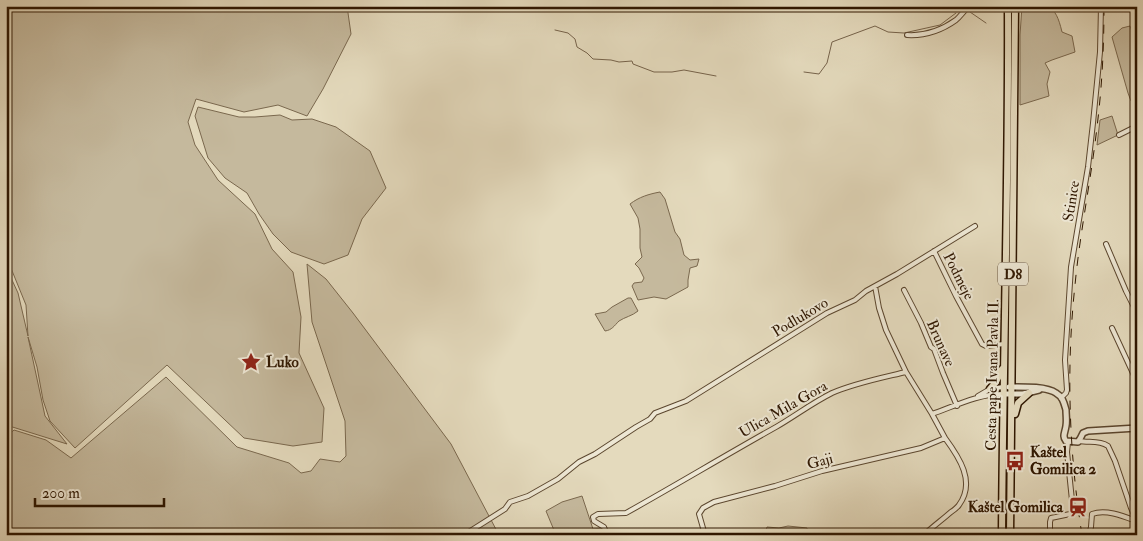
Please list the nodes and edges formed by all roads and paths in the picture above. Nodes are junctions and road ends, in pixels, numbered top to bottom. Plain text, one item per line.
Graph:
1 (970, 6) edge
2 (1006, 6) edge
3 (1015, 6) edge
4 (1019, 6) edge
5 (1101, 6) edge
6 (1015, 29) junction
7 (907, 35) dead end
8 (1137, 126) edge
9 (1120, 135) dead end
10 (975, 226) dead end
11 (1106, 244) dead end
12 (934, 251) junction
13 (875, 286) junction
14 (904, 290) dead end
15 (1137, 313) edge
16 (1112, 328) dead end
17 (1004, 344) junction
18 (1004, 364) junction
19 (906, 372) junction
20 (1137, 382) edge
21 (990, 389) junction
22 (1045, 389) junction
23 (1003, 390) junction
24 (1012, 390) junction
25 (1028, 393) junction
26 (974, 398) junction
27 (1062, 398) junction
28 (956, 406) junction
29 (932, 414) junction
30 (1012, 422) junction
31 (1137, 428) edge
32 (945, 438) junction
33 (1079, 441) junction
34 (1068, 442) junction
35 (1136, 521) edge
36 (464, 535) edge
37 (607, 535) edge
38 (705, 535) edge
39 (924, 535) edge
40 (1002, 535) edge
41 (1010, 535) edge
42 (1050, 535) edge
43 (1089, 535) edge

1 - 7 street
2 - 17 main road, Cesta pape Ivana Pavla II. / D8
3 - 6 main road, Cesta pape Ivana Pavla II. / D8
4 - 6 main road
5 - 27 street, Stinice
6 - 24 main road, Cesta pape Ivana Pavla II. / D8
8 - 9 street
10 - 12 street, Podlukovo
11 - 15 street
12 - 13 street, Podlukovo
12 - 17 street, Podmeje
13 - 19 street
13 - 36 street, Podlukovo
14 - 28 street, Brunave
16 - 20 street
17 - 18 main road, Cesta pape Ivana Pavla II. / D8
18 - 21 main road
18 - 23 main road, Cesta pape Ivana Pavla II. / D8
19 - 29 street
19 - 37 street, Ulica Mila Gora
21 - 23 street
21 - 26 street
22 - 24 street
22 - 25 street
22 - 27 street
23 - 24 street
23 - 26 street
23 - 40 main road, Cesta pape Ivana Pavla II. / D8
24 - 25 street
24 - 30 main road, Cesta pape Ivana Pavla II. / D8
25 - 30 main road
26 - 28 street
27 - 34 street
28 - 29 street
29 - 32 street
30 - 41 main road, Cesta pape Ivana Pavla II. / D8
31 - 33 street
32 - 38 street, Gaji
32 - 39 street
33 - 34 street
33 - 35 street
34 - 42 street
35 - 43 street

